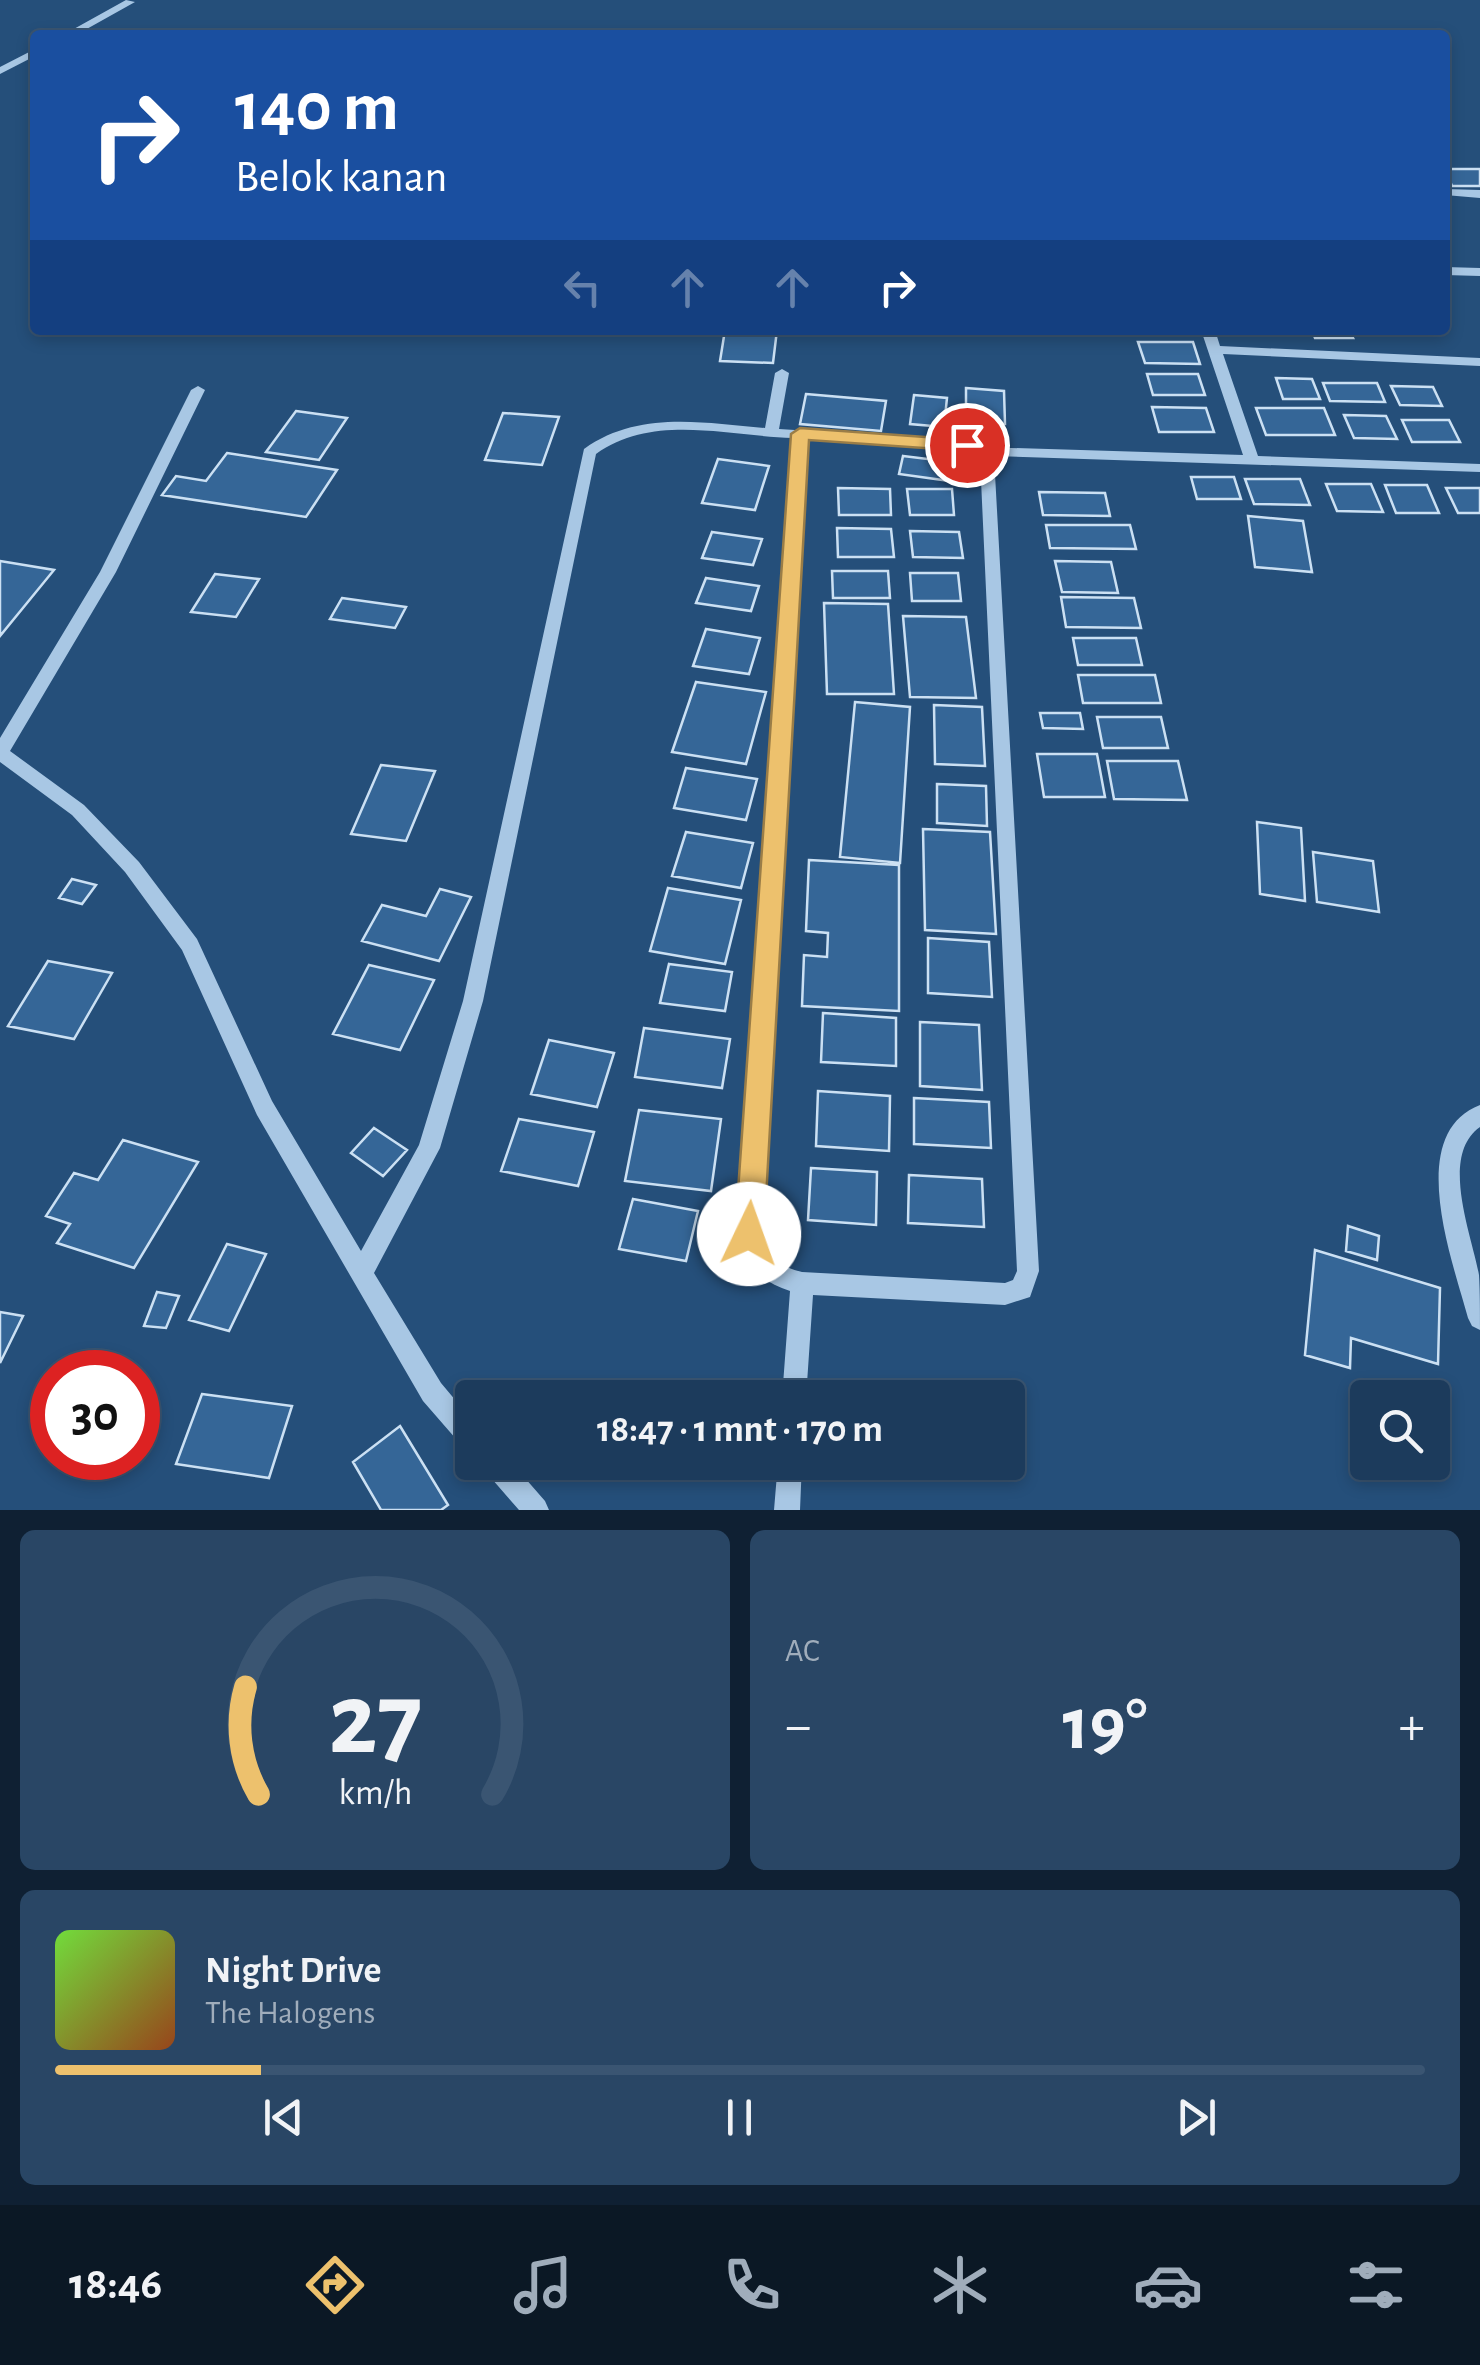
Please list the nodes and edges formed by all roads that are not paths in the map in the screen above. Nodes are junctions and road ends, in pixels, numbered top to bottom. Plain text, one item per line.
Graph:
1 (130, 2) edge
2 (77, 30) edge
3 (30, 55) edge
4 (0, 71) edge
5 (1450, 192) edge
6 (1480, 194) edge
7 (1450, 270) edge
8 (1480, 272) edge
9 (1210, 335) edge
10 (1215, 350) junction
11 (1480, 362) edge
12 (782, 373) dead end
13 (198, 390) dead end
14 (770, 432) junction
15 (800, 434) junction
16 (983, 451) junction
17 (1251, 458) junction
18 (1480, 468) edge
19 (0, 753) edge
20 (1480, 1115) edge
21 (362, 1270) junction
22 (802, 1284) junction
23 (1480, 1318) edge
24 (795, 1380) edge
25 (455, 1418) edge
26 (510, 1480) edge
27 (789, 1480) edge
28 (536, 1510) edge
29 (787, 1510) edge

1 - 2 street
3 - 4 street
5 - 6 street
7 - 8 street
9 - 10 street
10 - 11 street
10 - 17 street
12 - 14 street
13 - 19 street
14 - 15 street
14 - 21 street
15 - 16 street
15 - 22 street
16 - 17 street
16 - 22 street
17 - 18 street
19 - 21 street
20 - 23 street
21 - 25 street
22 - 24 street
26 - 28 street
27 - 29 street

